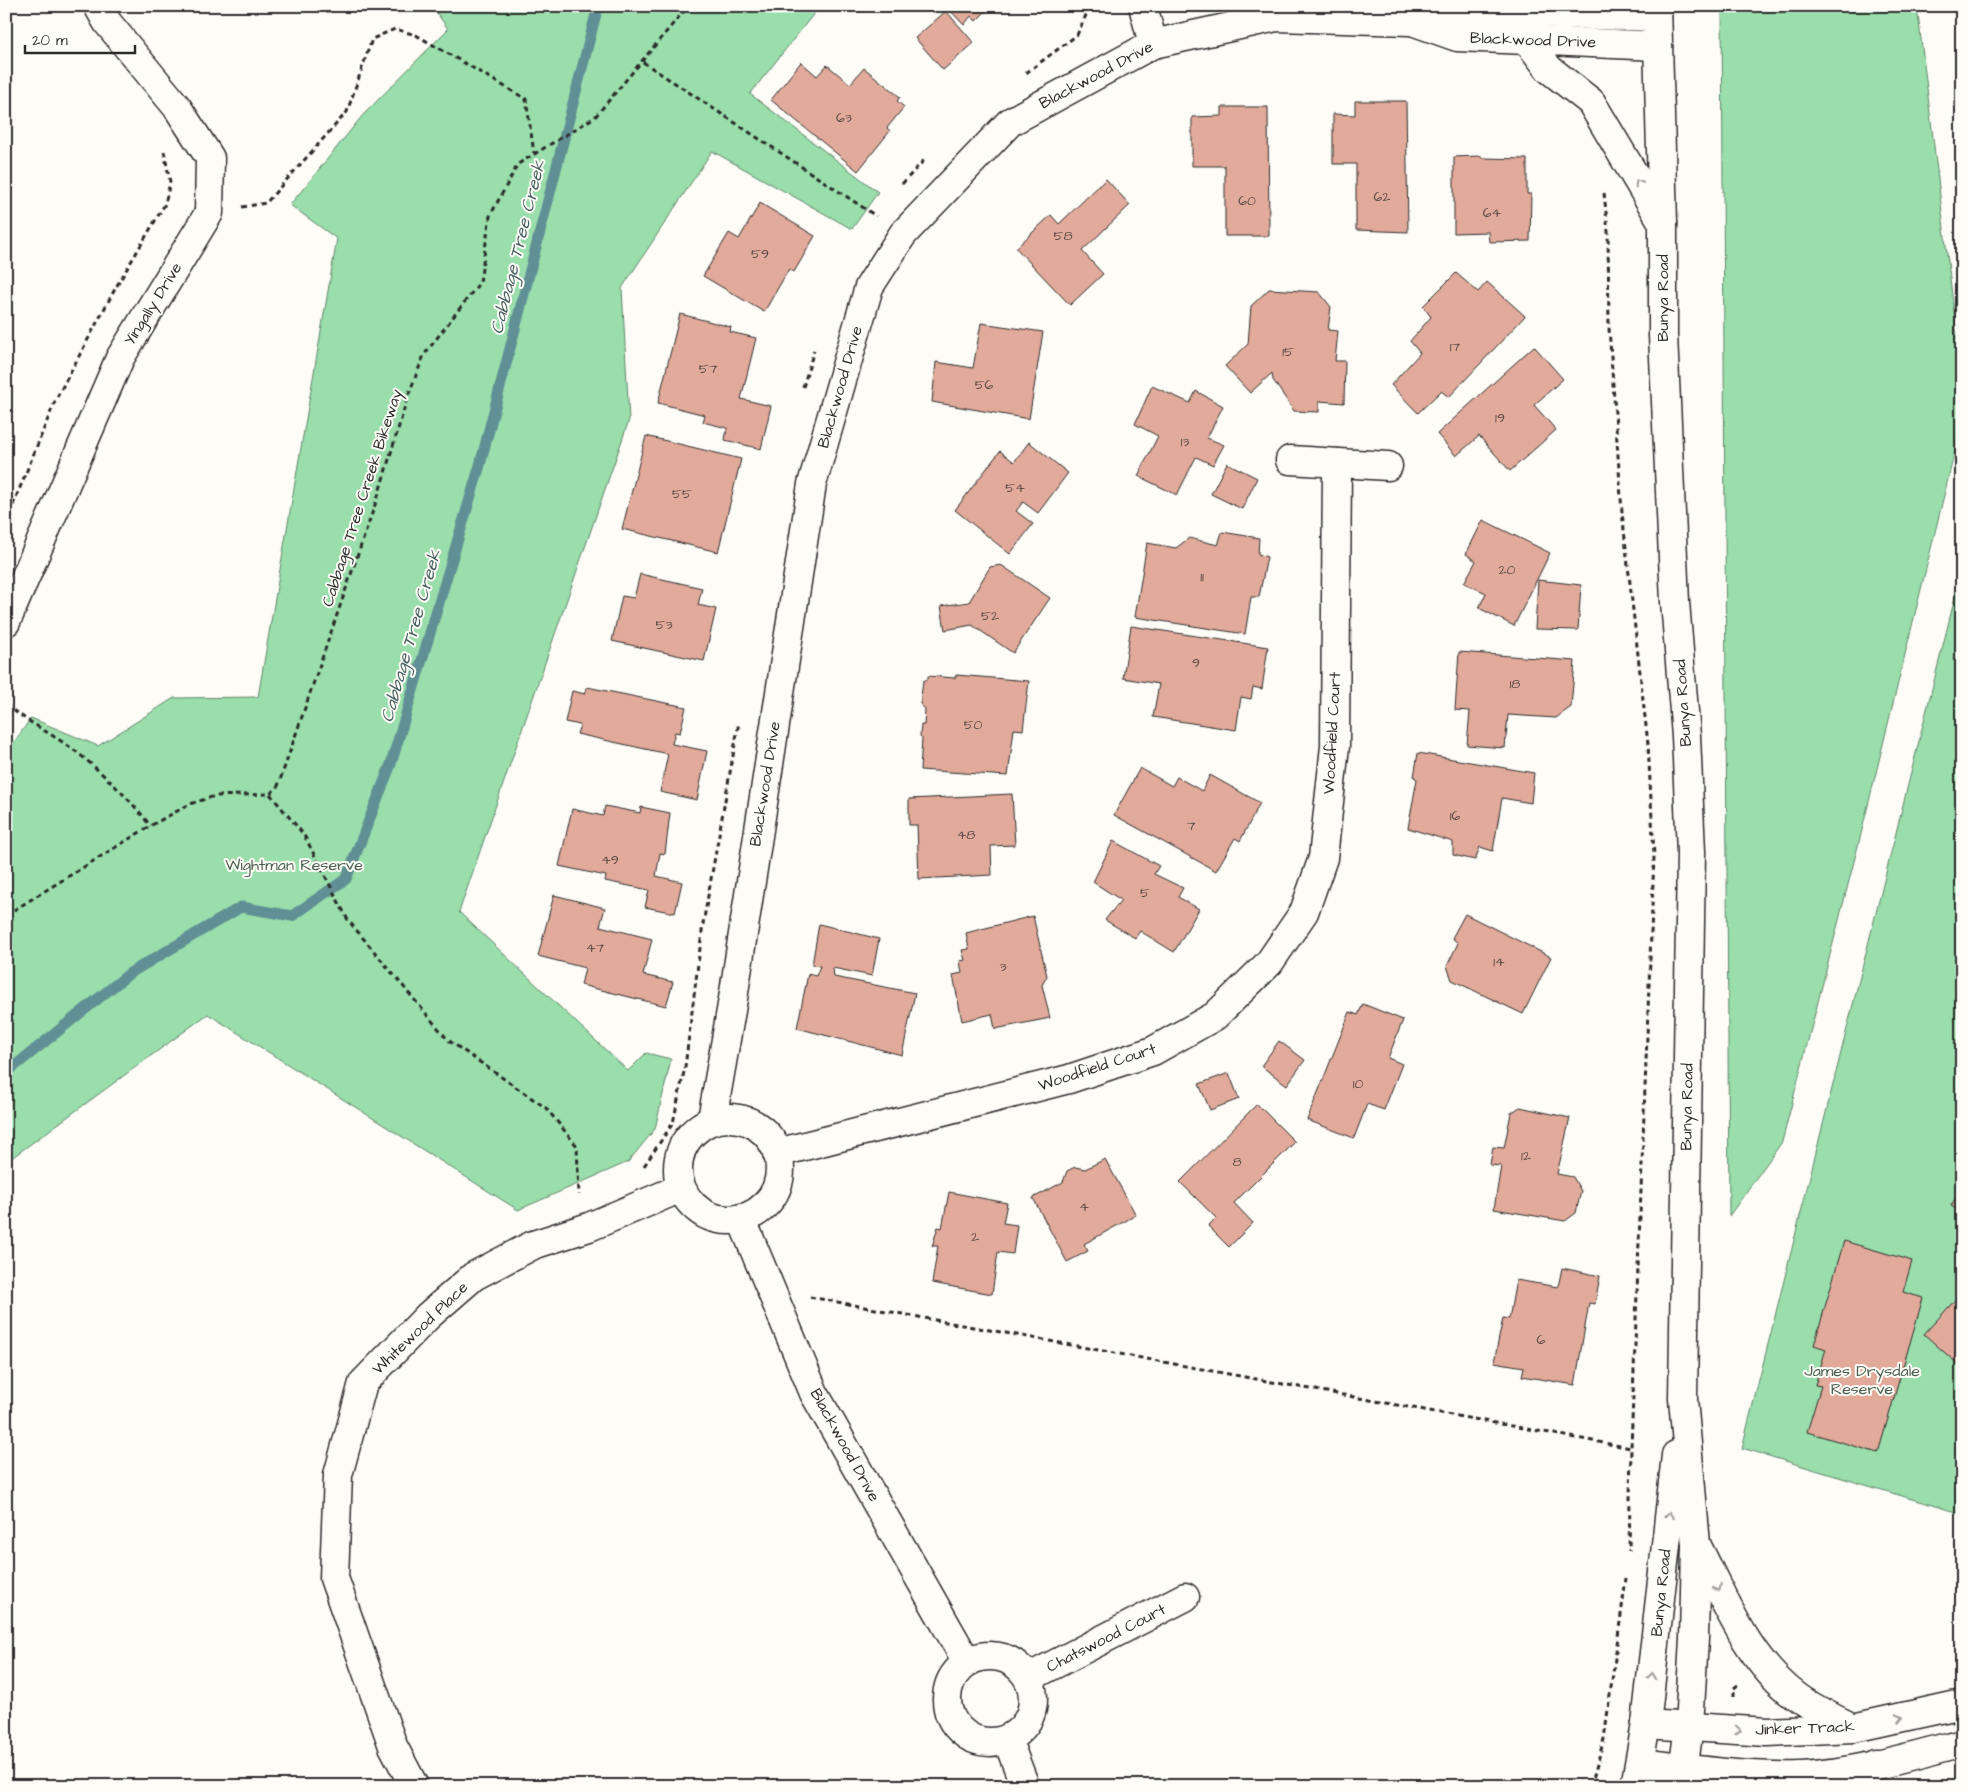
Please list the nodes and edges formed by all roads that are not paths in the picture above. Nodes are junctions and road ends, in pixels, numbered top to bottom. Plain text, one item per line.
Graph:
1 (98, 6) edge
2 (1143, 6) edge
3 (1531, 9) edge
4 (1657, 12) edge
5 (1410, 21) junction
6 (1528, 40) junction
7 (1153, 44) junction
8 (1658, 46) junction
9 (1663, 224) junction
10 (1290, 460) dead end
11 (1337, 463) junction
12 (1388, 466) dead end
13 (6, 622) edge
14 (712, 1120) junction
15 (777, 1153) junction
16 (682, 1188) junction
17 (741, 1218) junction
18 (1683, 1399) junction
19 (1696, 1544) junction
20 (1184, 1597) dead end
21 (968, 1662) junction
22 (1028, 1678) junction
23 (1962, 1704) edge
24 (1646, 1724) junction
25 (1689, 1727) junction
26 (1852, 1728) junction
27 (1007, 1739) junction
28 (1962, 1743) edge
29 (1876, 1764) junction
30 (1638, 1774) edge
31 (1682, 1777) edge
32 (414, 1786) edge
33 (1025, 1786) edge
34 (1851, 1786) edge

1 - 13 street, Yingally Drive
2 - 7 street
3 - 4 street, Blackwood Drive
3 - 5 street, Blackwood Drive
4 - 8 street, Bunya Road
5 - 6 street, Blackwood Drive
5 - 7 street, Blackwood Drive
6 - 8 street, Blackwood Drive
9 -> 6 street
7 - 14 street, Blackwood Drive
8 - 9 street, Bunya Road
9 - 18 street, Bunya Road
10 - 11 street
11 - 12 street
11 - 15 street, Woodfield Court
14 - 15 street
14 - 16 street
15 - 17 street
16 - 17 street
16 - 32 street, Whitewood Place
17 - 21 street, Blackwood Drive
18 - 19 street, Bunya Road
24 -> 18 street, Bunya Road
19 - 25 street, Bunya Road
19 -> 26 street
20 - 22 street, Chatswood Court
21 - 22 street
21 - 27 street
22 - 27 street
26 -> 23 street, Jinker Track
24 - 25 street, Jinker Track
24 - 30 street, Bunya Road
25 -> 26 street, Jinker Track
25 - 31 street, Bunya Road
27 - 33 street
28 - 29 street
29 - 31 street
29 - 34 street
30 - 31 street

